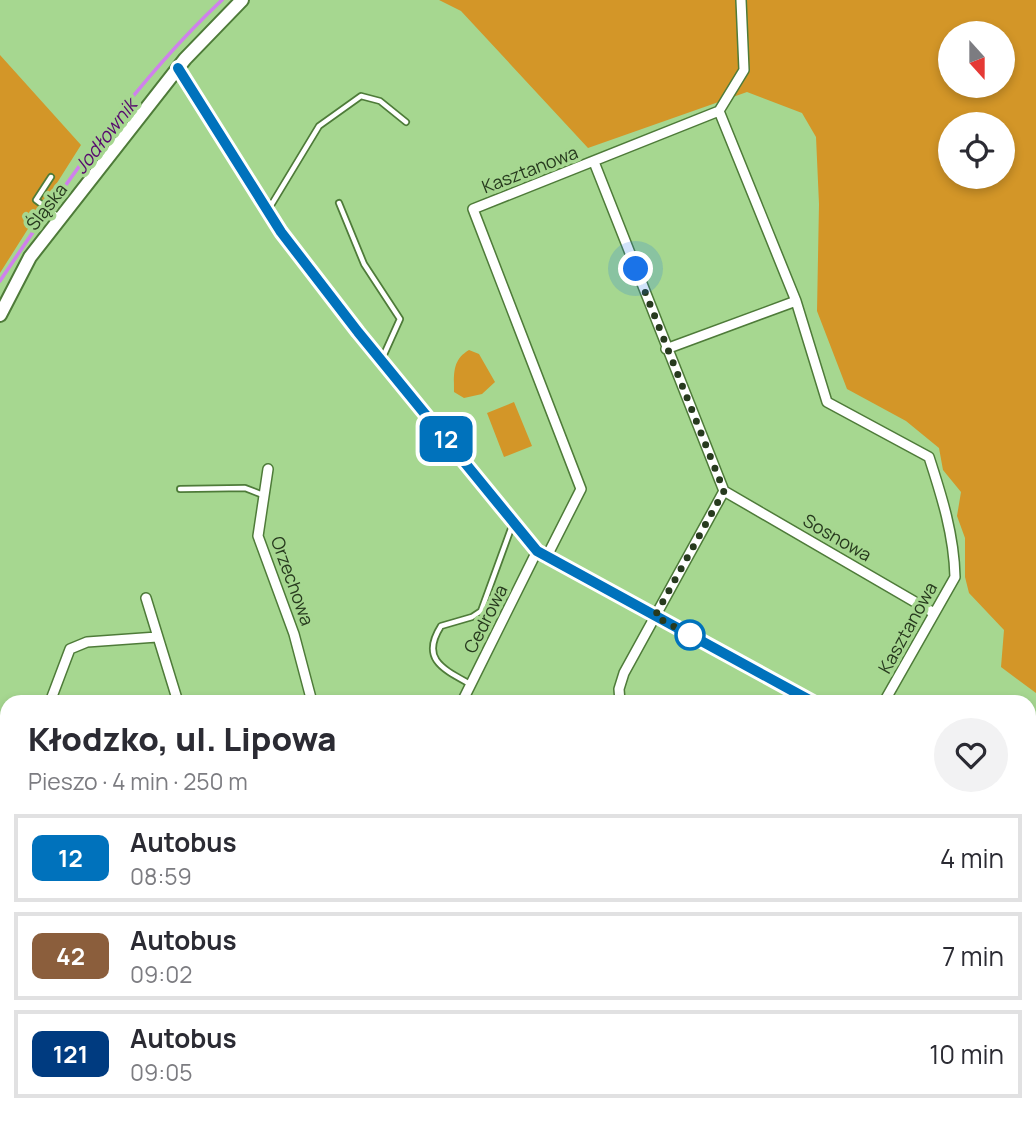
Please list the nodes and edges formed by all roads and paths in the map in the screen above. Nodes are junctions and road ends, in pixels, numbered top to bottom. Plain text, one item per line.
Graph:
1 (242, 0) edge
2 (741, 0) edge
3 (178, 68) junction
4 (719, 111) junction
5 (406, 122) dead end
6 (594, 162) junction
7 (51, 177) dead end
8 (339, 204) dead end
9 (267, 212) junction
10 (56, 215) junction
11 (796, 301) junction
12 (0, 315) edge
13 (666, 349) junction
14 (382, 359) junction
15 (268, 469) dead end
16 (180, 489) dead end
17 (724, 491) junction
18 (264, 495) junction
19 (513, 522) junction
20 (537, 551) junction
21 (546, 558) junction
22 (146, 598) dead end
23 (934, 613) junction
24 (655, 616) junction
25 (158, 637) junction
26 (471, 684) junction
27 (53, 695) edge
28 (175, 695) edge
29 (311, 695) edge
30 (466, 695) edge
31 (621, 695) edge
32 (800, 695) edge
33 (888, 695) edge

1 - 3 street, Śląska
2 - 4 street
3 - 9 street
3 - 10 street, Śląska
4 - 6 street, Kasztanowa
4 - 11 street, Kasztanowa
5 - 9 lane
6 - 13 street
6 - 21 street, Kasztanowa
7 - 10 lane
8 - 14 lane
9 - 14 street
10 - 12 street, Śląska
11 - 13 street
11 - 23 street, Kasztanowa
13 - 17 street
14 - 19 street
15 - 18 street, Orzechowa
16 - 18 lane
17 - 23 street, Sosnowa
17 - 24 street
18 - 29 street, Orzechowa
19 - 20 street
19 - 26 lane
20 - 21 street
20 - 26 street, Cedrowa
21 - 24 street
22 - 25 street
23 - 33 street, Kasztanowa
24 - 31 street
24 - 32 street
25 - 27 street
25 - 28 street
26 - 30 street, Cedrowa

